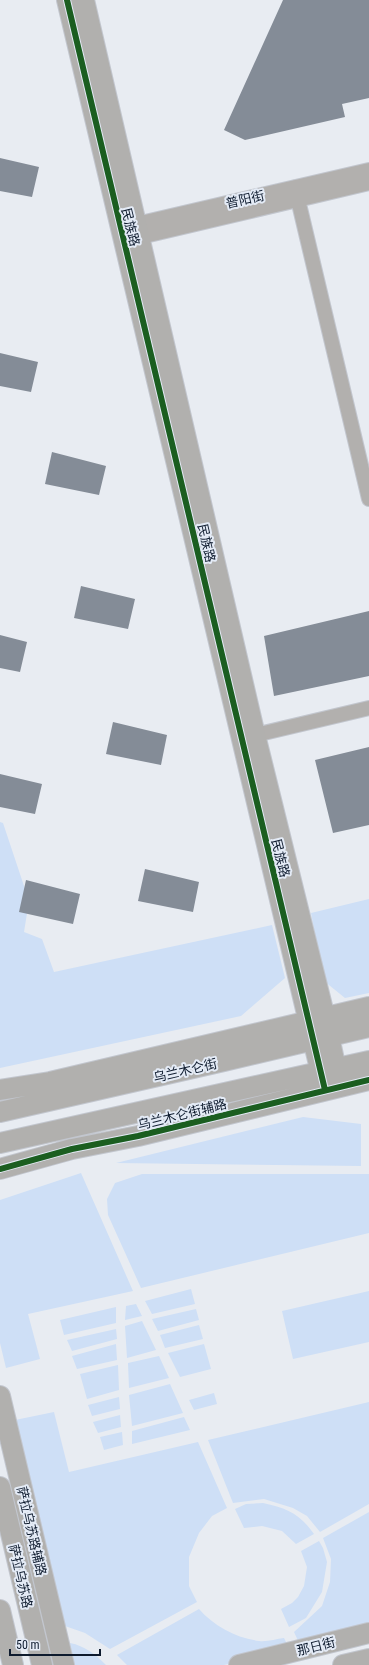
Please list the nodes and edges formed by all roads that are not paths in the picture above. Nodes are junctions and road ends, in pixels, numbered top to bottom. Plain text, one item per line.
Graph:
1 (67, 0) edge
2 (84, 0) edge
3 (369, 170) edge
4 (369, 183) edge
5 (297, 193) junction
6 (130, 233) junction
7 (369, 499) edge
8 (369, 708) edge
9 (248, 737) junction
10 (369, 1008) edge
11 (369, 1027) edge
12 (319, 1029) junction
13 (369, 1061) edge
14 (331, 1079) junction
15 (369, 1080) edge
16 (0, 1090) edge
17 (0, 1112) edge
18 (0, 1143) edge
19 (0, 1170) edge
20 (0, 1396) edge
21 (0, 1487) edge
22 (0, 1610) edge
23 (369, 1634) edge
24 (369, 1659) edge
25 (13, 1665) edge
26 (42, 1665) edge
27 (64, 1665) edge
28 (239, 1665) edge
29 (343, 1665) edge

1 - 6 street, 民族路
2 - 6 street, 民族路
3 - 5 street, 普阳街
4 - 5 street, 普阳街
5 - 6 street, 普阳街
5 - 7 street
6 - 9 street, 民族路
8 - 9 street
9 - 12 street, 民族路
10 - 12 street
11 - 12 street, 乌兰木仑街
12 - 14 street, 民族路
12 - 16 street
12 - 17 street, 乌兰木仑街
13 - 14 street
14 - 15 street, 乌兰木仑街辅路
14 - 18 street
14 - 19 street, 乌兰木仑街辅路
20 - 27 street, 萨拉乌苏路辅路
21 - 26 street, 萨拉乌苏路
22 - 25 street
23 - 28 street, 那日街
24 - 29 street, 那日街

